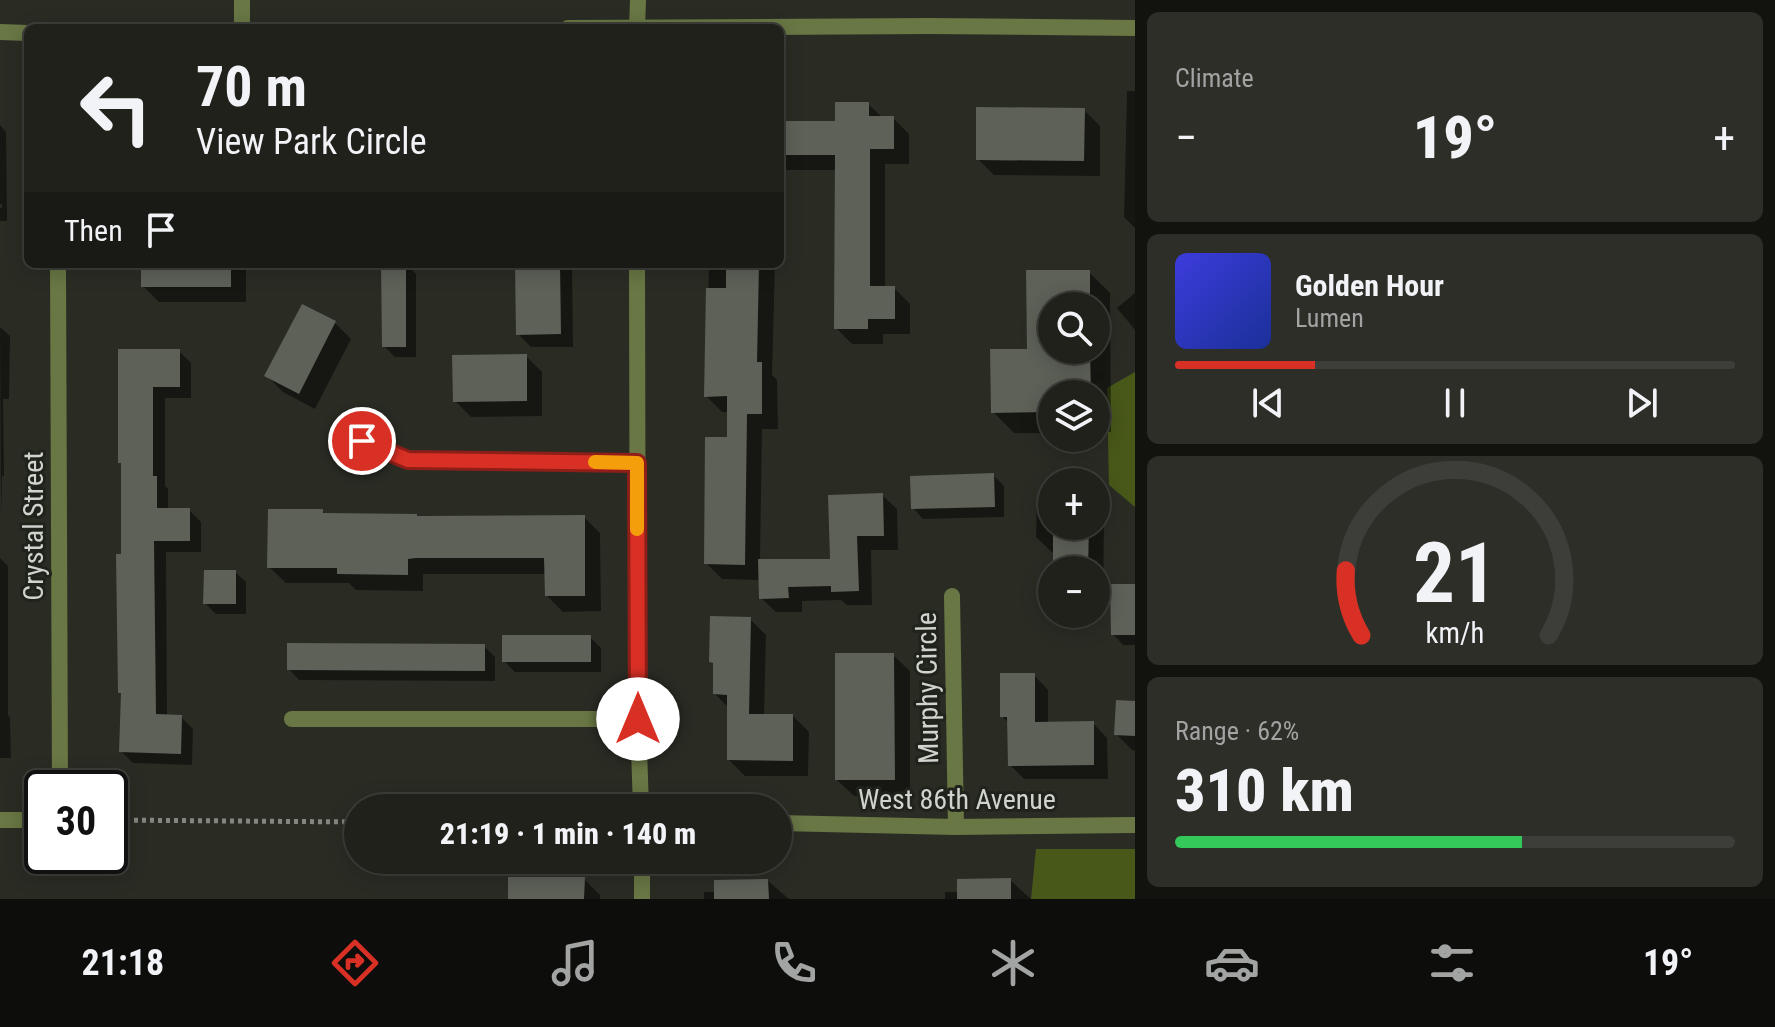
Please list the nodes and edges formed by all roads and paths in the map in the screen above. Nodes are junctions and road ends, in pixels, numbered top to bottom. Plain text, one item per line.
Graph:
1 (242, 0) edge
2 (638, 0) edge
3 (242, 24) edge
4 (637, 24) edge
5 (784, 26) edge
6 (1135, 28) edge
7 (0, 32) edge
8 (24, 33) edge
9 (58, 268) edge
10 (637, 268) edge
11 (362, 441) dead end
12 (637, 463) junction
13 (952, 596) dead end
14 (292, 719) dead end
15 (638, 719) junction
16 (60, 770) edge
17 (641, 794) edge
18 (0, 820) edge
19 (24, 820) edge
20 (128, 820) edge
21 (344, 822) edge
22 (792, 823) edge
23 (1135, 825) edge
24 (956, 827) junction
25 (642, 874) edge
26 (642, 899) edge

1 - 3 street
2 - 4 street
5 - 6 street
7 - 8 street
9 - 16 street, Crystal Street
10 - 12 street
11 - 12 street
12 - 15 street
13 - 24 street, Murphy Circle
14 - 15 street
15 - 17 street
18 - 19 street
20 - 21 path
22 - 24 street, West 86th Avenue
23 - 24 street, West 86th Avenue
25 - 26 street

